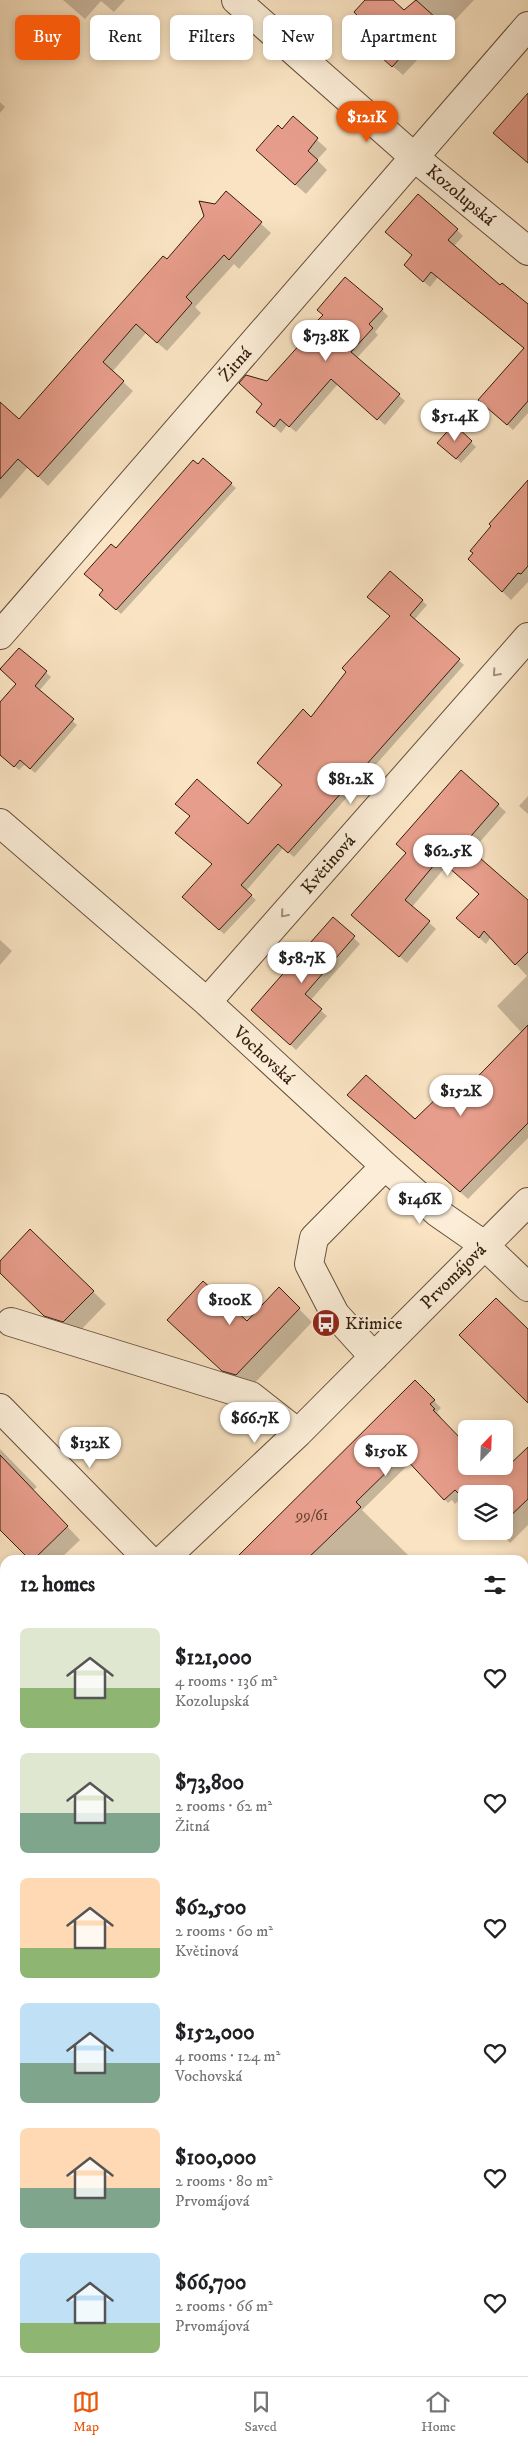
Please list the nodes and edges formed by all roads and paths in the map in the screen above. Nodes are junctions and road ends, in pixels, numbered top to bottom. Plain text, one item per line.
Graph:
1 (236, 0) edge
2 (528, 26) edge
3 (414, 157) junction
4 (528, 251) edge
5 (0, 635) edge
6 (528, 637) edge
7 (0, 823) edge
8 (207, 1002) junction
9 (385, 1166) junction
10 (528, 1202) edge
11 (484, 1245) junction
12 (528, 1287) edge
13 (11, 1322) dead end
14 (374, 1356) junction
15 (0, 1408) edge
16 (298, 1433) junction
17 (144, 1555) edge
18 (168, 1555) edge

1 - 3 street, Kozolupská
2 - 3 street, Žitná
3 - 4 street, Kozolupská
3 - 5 street, Žitná
6 -> 8 street, Květinová
7 - 8 street, Vochovská
8 - 9 street, Vochovská
9 - 11 street, Vochovská
9 - 14 street
10 - 11 street, Prvomájová
11 - 12 street, Vochovská
11 - 14 street, Prvomájová
13 - 16 street
14 - 16 street, Prvomájová
15 - 17 street
16 - 18 street, Prvomájová

